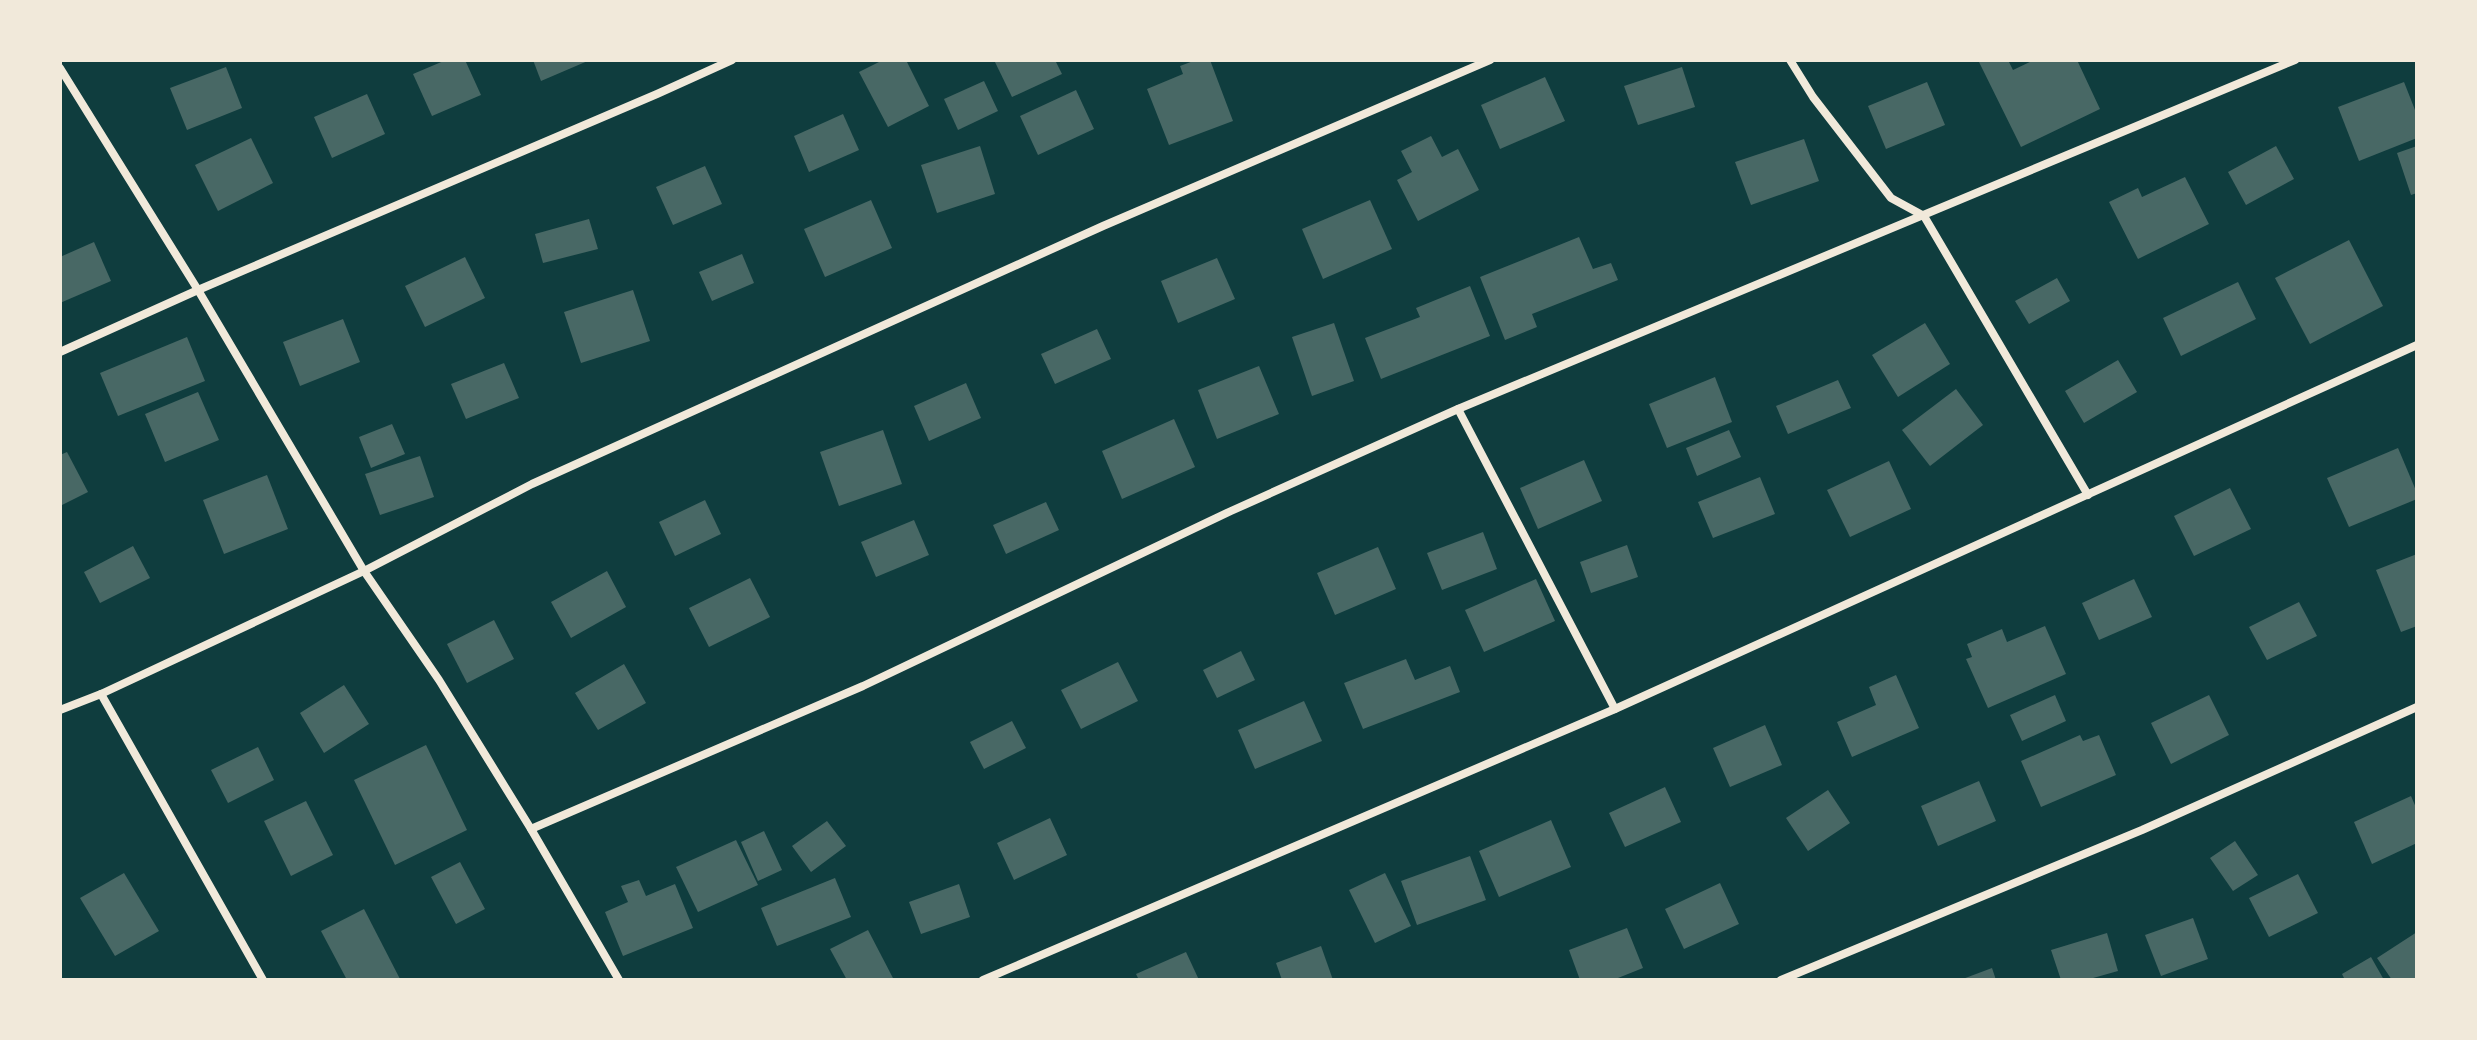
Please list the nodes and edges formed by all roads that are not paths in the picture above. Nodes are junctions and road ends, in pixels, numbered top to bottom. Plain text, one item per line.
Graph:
1 (732, 60) edge
2 (1490, 60) edge
3 (1790, 60) edge
4 (2295, 60) edge
5 (60, 68) edge
6 (1924, 216) junction
7 (198, 290) junction
8 (2417, 345) edge
9 (60, 352) edge
10 (1458, 409) junction
11 (2088, 495) junction
12 (364, 571) junction
13 (101, 694) junction
14 (2417, 707) edge
15 (1615, 709) junction
16 (60, 710) edge
17 (531, 829) junction
18 (263, 980) edge
19 (619, 980) edge
20 (983, 980) edge
21 (1781, 980) edge

1 - 7 street
2 - 12 street
3 - 6 street
4 - 6 street
5 - 7 street
6 - 10 street
6 - 11 street
7 - 9 street
7 - 12 street
8 - 11 street
10 - 15 street
10 - 17 street
11 - 15 street
12 - 13 street
12 - 17 street
13 - 16 street
13 - 18 street
14 - 21 street
15 - 20 street
17 - 19 street

